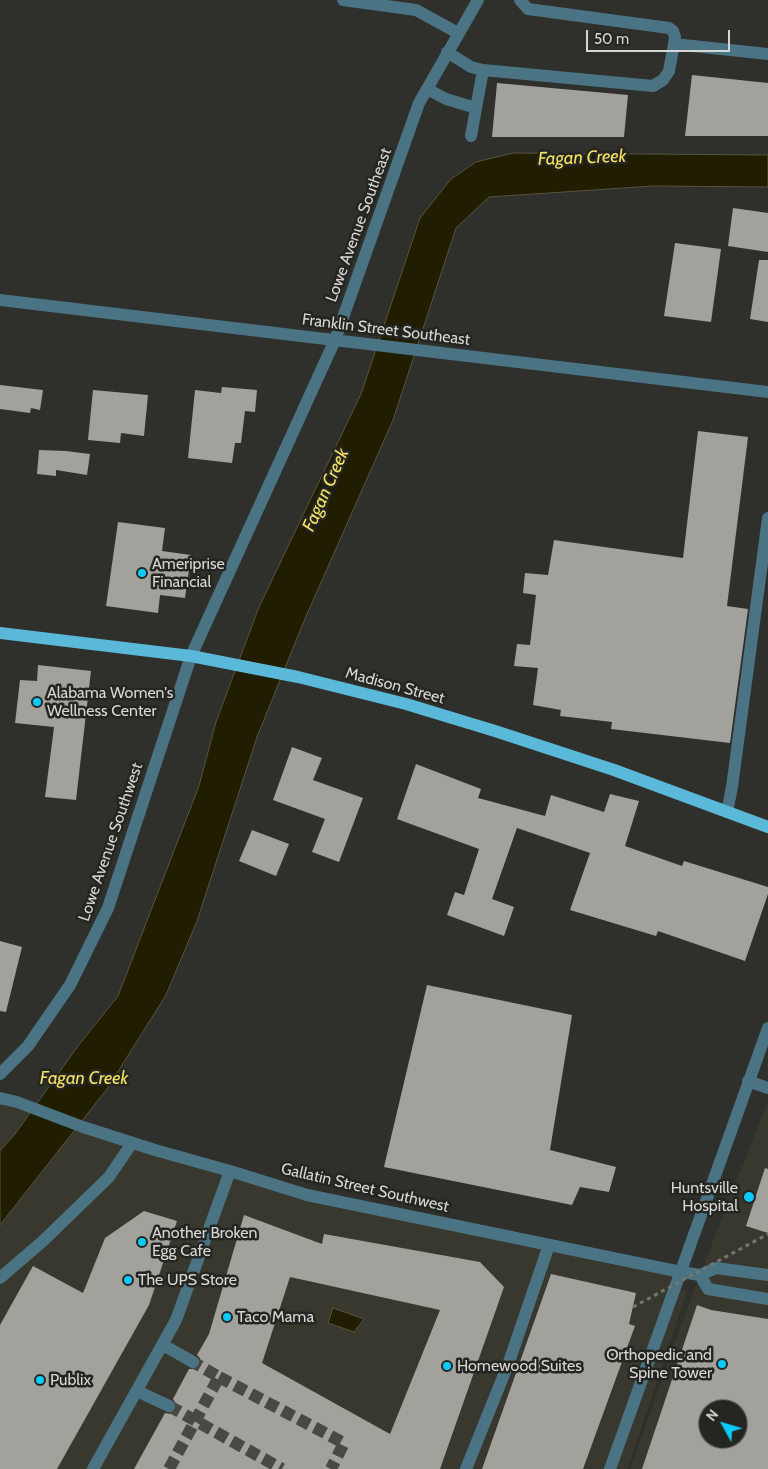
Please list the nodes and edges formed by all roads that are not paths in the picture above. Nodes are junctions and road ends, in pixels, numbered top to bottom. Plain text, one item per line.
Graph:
1 (343, 0) edge
2 (478, 0) edge
3 (520, 0) edge
4 (458, 33) junction
5 (674, 44) junction
6 (447, 52) junction
7 (768, 54) edge
8 (483, 70) junction
9 (427, 89) junction
10 (476, 108) junction
11 (471, 136) dead end
12 (0, 300) edge
13 (335, 340) junction
14 (768, 392) edge
15 (768, 518) edge
16 (0, 633) edge
17 (191, 656) junction
18 (727, 812) junction
19 (768, 827) edge
20 (768, 1028) edge
21 (0, 1074) edge
22 (748, 1082) junction
23 (768, 1088) edge
24 (0, 1098) edge
25 (132, 1142) junction
26 (230, 1171) junction
27 (549, 1245) junction
28 (681, 1272) junction
29 (700, 1275) junction
30 (768, 1275) edge
31 (0, 1278) edge
32 (768, 1299) edge
33 (163, 1345) junction
34 (193, 1362) tunnel mouth
35 (137, 1391) junction
36 (169, 1406) tunnel mouth
37 (93, 1469) edge
38 (466, 1469) edge
39 (610, 1469) edge

1 - 4 street
2 - 4 street, Lowe Avenue Southeast
3 - 5 street
4 - 6 street, Lowe Avenue Southeast
5 - 7 street
5 - 8 street
6 - 8 street
6 - 9 street, Lowe Avenue Southeast
8 - 10 street
9 - 10 street
9 - 13 street, Lowe Avenue Southeast
10 - 11 street
12 - 13 street, Franklin Street Southeast
13 - 14 street, Franklin Street Southeast
13 - 17 street, Lowe Avenue Southeast
15 - 18 street
16 - 17 main road, Madison Street
17 - 18 main road, Madison Street
17 - 21 street, Lowe Avenue Southwest
18 - 19 main road, Madison Street
20 - 22 street
22 - 23 street
22 - 28 street
24 - 25 street, Gallatin Street Southwest
25 - 26 street, Gallatin Street Southwest
25 - 31 street
26 - 27 street, Gallatin Street Southwest
26 - 33 street
27 - 28 street, Gallatin Street Southwest
27 - 38 street
28 - 29 street, Gallatin Street Southwest
28 - 39 street
29 - 30 street, Gallatin Street Southwest
29 - 32 street
33 - 34 street
33 - 35 street
35 - 36 street
35 - 37 street

